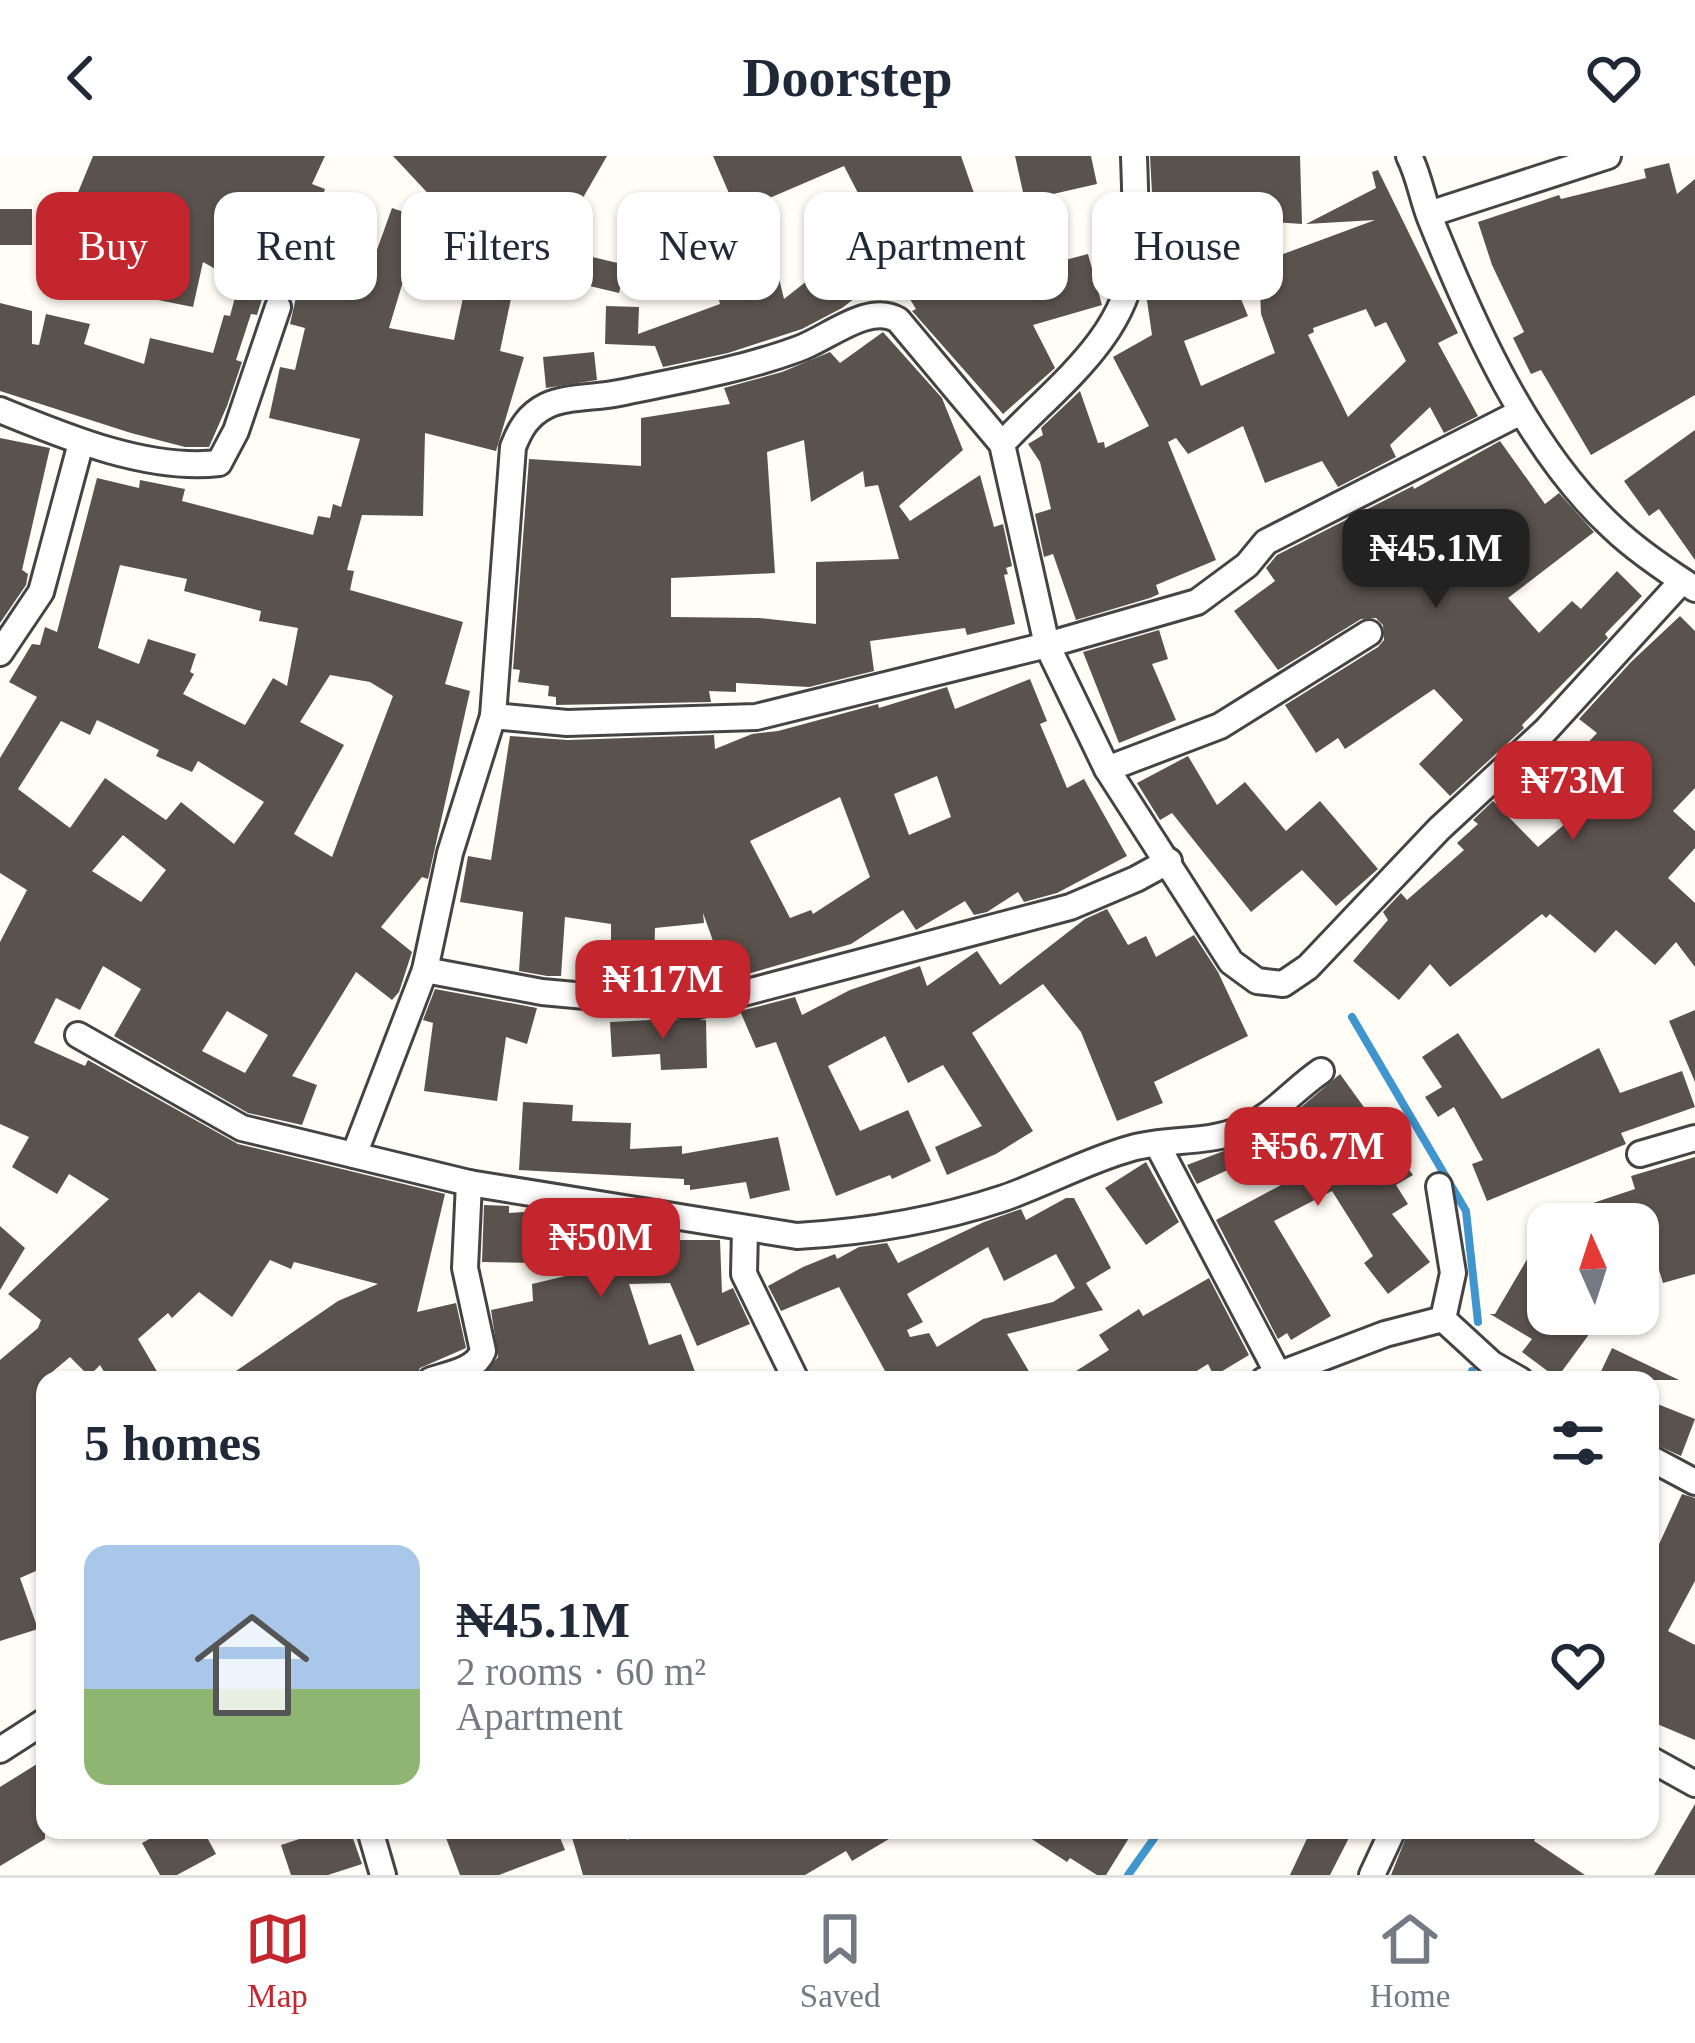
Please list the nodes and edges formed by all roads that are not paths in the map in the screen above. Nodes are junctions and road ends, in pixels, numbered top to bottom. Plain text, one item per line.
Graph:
1 (1134, 156) edge
2 (1409, 156) edge
3 (1608, 156) edge
4 (1429, 214) junction
5 (278, 307) dead end
6 (0, 410) edge
7 (1522, 412) junction
8 (81, 443) junction
9 (1002, 444) junction
10 (1689, 585) edge
11 (1370, 633) dead end
12 (1047, 645) junction
13 (0, 653) edge
14 (494, 716) junction
15 (1107, 769) junction
16 (1169, 861) junction
17 (425, 970) junction
18 (78, 1035) dead end
19 (1321, 1071) dead end
20 (1695, 1138) edge
21 (1157, 1144) junction
22 (1640, 1154) dead end
23 (354, 1155) junction
24 (469, 1183) junction
25 (1439, 1186) dead end
26 (745, 1229) junction
27 (1443, 1319) junction
28 (457, 1371) edge
29 (792, 1371) edge
30 (1268, 1371) edge
31 (1287, 1371) edge
32 (1504, 1371) edge
33 (1659, 1463) edge
34 (1695, 1482) edge
35 (36, 1727) edge
36 (0, 1750) edge
37 (1659, 1765) edge
38 (1695, 1784) edge
39 (371, 1839) edge
40 (1389, 1839) edge
41 (376, 1872) edge
42 (1372, 1875) edge

1 - 9 street
2 - 4 street
3 - 4 street
4 - 7 street
5 - 8 street
6 - 8 street
7 - 10 street
7 - 12 street
8 - 13 street
9 - 12 street
9 - 14 street
10 - 16 street
11 - 15 street
12 - 14 street
12 - 15 street
14 - 17 street
15 - 16 street
16 - 17 street
17 - 23 street
18 - 23 street
19 - 21 street
20 - 22 street
21 - 26 street
21 - 30 street
23 - 24 street
24 - 26 street
24 - 28 street
25 - 27 street
26 - 29 street
27 - 31 street
27 - 32 street
33 - 34 street
35 - 36 street
37 - 38 street
39 - 41 street
40 - 42 street

